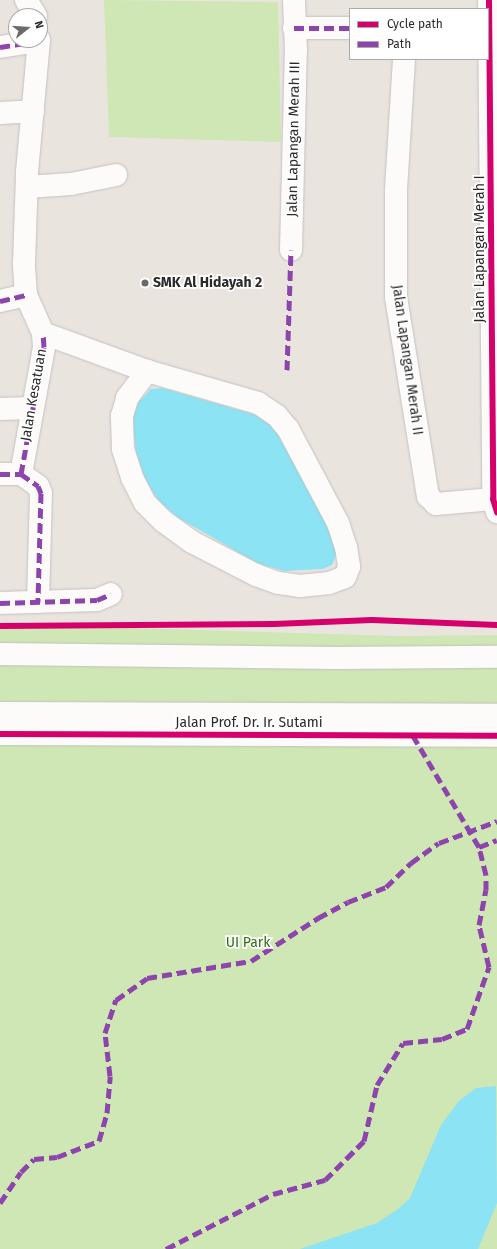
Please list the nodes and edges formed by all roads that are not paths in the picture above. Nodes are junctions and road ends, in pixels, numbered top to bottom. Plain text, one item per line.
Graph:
1 (294, 0) edge
2 (491, 15) edge
3 (294, 28) junction
4 (349, 28) edge
5 (38, 48) edge
6 (404, 60) edge
7 (33, 111) junction
8 (0, 113) edge
9 (116, 175) dead end
10 (27, 187) junction
11 (292, 250) dead end
12 (26, 296) junction
13 (0, 301) edge
14 (43, 333) junction
15 (147, 371) junction
16 (32, 408) junction
17 (0, 409) edge
18 (11, 474) edge
19 (495, 505) edge
20 (111, 594) dead end
21 (38, 602) junction
22 (0, 603) edge
23 (0, 654) edge
24 (497, 658) edge
25 (0, 714) edge
26 (497, 715) edge
27 (0, 734) edge
28 (497, 736) edge

1 - 3 street, Jalan Lapangan Merah III
2 - 19 street, Jalan Lapangan Merah I
3 - 4 street
3 - 11 street, Jalan Lapangan Merah III
5 - 7 street, Jalan Kesatuan
6 - 19 street, Jalan Lapangan Merah II
7 - 8 street
7 - 10 street, Jalan Kesatuan
9 - 10 street
10 - 12 street, Jalan Kesatuan
12 - 13 street
12 - 14 street, Jalan Kesatuan
14 - 15 street
14 - 16 street, Jalan Kesatuan
15 - 15 street
16 - 17 street
16 - 18 street, Jalan Kesatuan
18 - 21 street, Jalan Kesatuan
20 - 21 street
21 - 22 street
23 - 24 street
25 - 26 street, Jalan Prof. Dr. Ir. Sutami
27 - 28 street, Jalan Prof. Dr. Ir. Sutami

